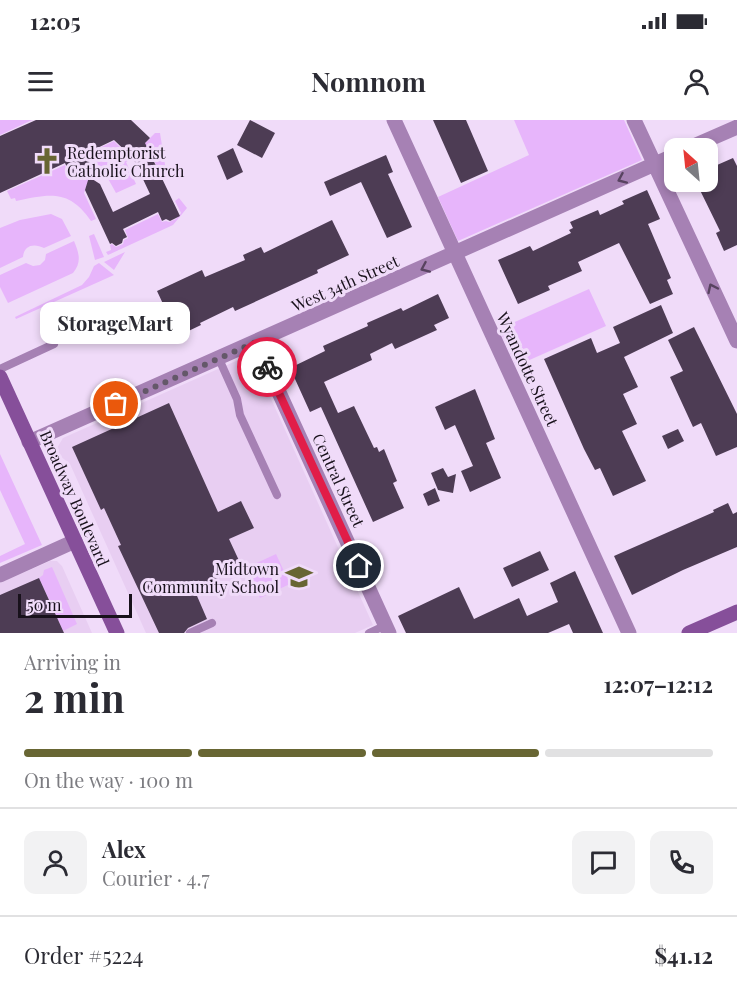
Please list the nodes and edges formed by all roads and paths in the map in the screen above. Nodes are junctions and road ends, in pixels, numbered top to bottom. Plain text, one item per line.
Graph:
1 (394, 120) edge
2 (634, 120) edge
3 (737, 127) edge
4 (712, 138) edge
5 (664, 160) edge
6 (655, 165) junction
7 (456, 254) junction
8 (737, 341) edge
9 (256, 342) junction
10 (54, 344) dead end
11 (219, 359) junction
12 (0, 369) edge
13 (0, 377) edge
14 (29, 442) junction
15 (277, 495) dead end
16 (75, 541) junction
17 (0, 575) edge
18 (737, 612) edge
19 (212, 623) dead end
20 (388, 629) edge
21 (117, 633) edge
22 (190, 633) edge
23 (369, 633) edge
24 (629, 633) edge
25 (689, 633) edge

1 - 7 street, Wyandotte Street
2 - 6 street
3 - 4 street
5 - 6 street, West 34th Street
6 -> 7 street, West 34th Street
8 -> 6 street
7 -> 9 street, West 34th Street
7 - 24 street, Wyandotte Street
9 - 11 street, West 34th Street
9 - 20 street, Central Street
10 - 12 lane
11 - 14 street, West 34th Street
11 - 15 lane
13 - 14 main road, Broadway Boulevard
14 - 16 main road, Broadway Boulevard
16 - 17 street
16 - 21 main road, Broadway Boulevard
18 - 25 main road
19 - 22 lane
20 - 23 lane

